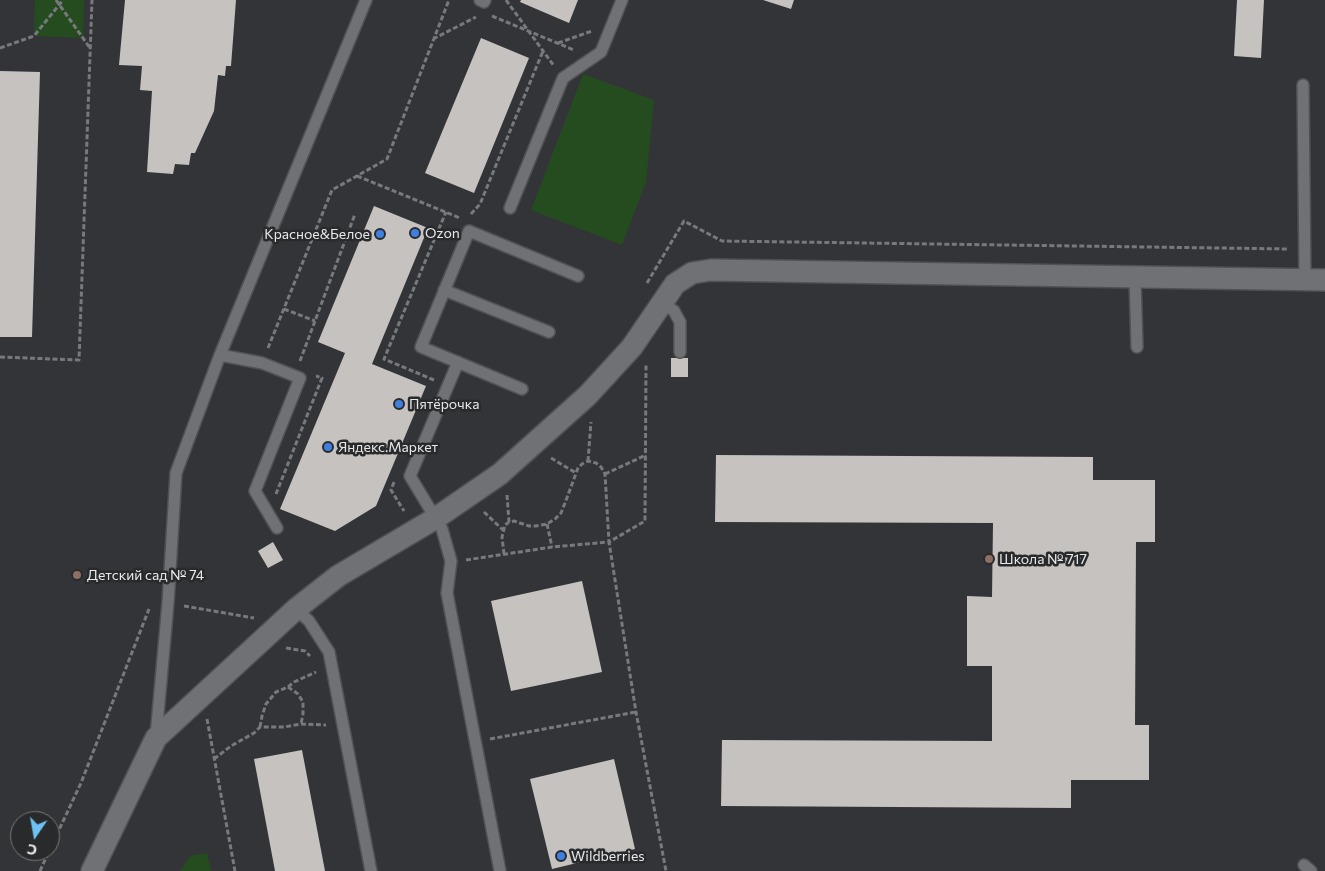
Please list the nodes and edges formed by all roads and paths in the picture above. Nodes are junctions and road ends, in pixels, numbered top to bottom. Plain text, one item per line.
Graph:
1 (56, 0) edge
2 (63, 0) edge
3 (92, 0) edge
4 (366, 0) edge
5 (449, 0) edge
6 (506, 0) edge
7 (622, 0) edge
8 (482, 3) edge
9 (59, 5) junction
10 (529, 31) junction
11 (609, 32) junction
12 (433, 40) junction
13 (558, 43) junction
14 (0, 48) edge
15 (90, 49) junction
16 (543, 50) junction
17 (593, 58) junction
18 (563, 78) junction
19 (1303, 85) dead end
20 (357, 176) junction
21 (510, 208) dead end
22 (446, 212) junction
23 (355, 214) dead end
24 (1305, 250) junction
25 (578, 276) dead end
26 (1135, 278) junction
27 (1315, 280) edge
28 (645, 287) dead end
29 (444, 290) junction
30 (662, 303) junction
31 (284, 308) junction
32 (315, 321) junction
33 (549, 332) dead end
34 (1137, 347) dead end
35 (680, 352) dead end
36 (220, 355) junction
37 (0, 357) edge
38 (458, 362) junction
39 (262, 363) junction
40 (646, 363) dead end
41 (297, 368) dead end
42 (436, 381) dead end
43 (522, 389) dead end
44 (592, 416) dead end
45 (544, 454) dead end
46 (646, 455) junction
47 (588, 461) junction
48 (576, 473) junction
49 (605, 474) junction
50 (395, 481) dead end
51 (506, 487) dead end
52 (478, 507) dead end
53 (432, 511) junction
54 (509, 522) junction
55 (547, 524) junction
56 (277, 528) dead end
57 (503, 530) junction
58 (609, 542) junction
59 (552, 547) junction
60 (504, 554) junction
61 (451, 561) junction
62 (168, 603) junction
63 (296, 609) junction
64 (260, 620) dead end
65 (317, 671) dead end
66 (288, 687) junction
67 (636, 712) junction
68 (206, 716) dead end
69 (301, 724) junction
70 (327, 725) dead end
71 (260, 727) junction
72 (156, 738) junction
73 (475, 743) junction
74 (214, 760) junction
75 (60, 828) edge
76 (92, 871) edge
77 (235, 871) edge
78 (370, 871) edge
79 (500, 871) edge
80 (666, 871) edge

1 - 9 path
2 - 9 path
3 - 15 path
4 - 36 lane
5 - 12 path
6 - 10 path
7 - 11 lane
8 - 10 path
8 - 12 path
9 - 14 path
9 - 15 path
10 - 13 path
10 - 16 path
11 - 13 path
11 - 17 lane
12 - 20 path
13 - 17 path
15 - 37 path
16 - 18 path
16 - 22 path
17 - 18 lane
18 - 21 lane
19 - 24 lane
20 - 22 path
20 - 31 path
22 - 42 path
23 - 32 path
24 - 27 lane
24 - 28 path
25 - 29 lane
26 - 27 street
26 - 30 street
26 - 34 lane
29 - 33 lane
29 - 38 lane
30 - 35 lane
30 - 53 street
31 - 32 path
31 - 39 path
32 - 41 path
36 - 39 lane
36 - 62 lane
38 - 43 lane
38 - 53 lane
39 - 56 lane
40 - 46 path
44 - 47 path
45 - 48 path
46 - 49 path
46 - 58 path
47 - 48 path
47 - 49 path
48 - 55 path
49 - 58 path
50 - 53 path
51 - 54 path
52 - 57 path
53 - 61 lane
53 - 63 street
54 - 55 path
54 - 57 path
55 - 59 path
57 - 60 path
58 - 59 path
58 - 67 path
59 - 60 path
60 - 61 path
61 - 73 lane
62 - 64 path
62 - 72 lane
62 - 75 path
63 - 72 street
63 - 78 lane
65 - 66 path
66 - 69 path
66 - 71 path
67 - 73 path
67 - 80 path
68 - 74 path
69 - 70 path
69 - 71 path
71 - 74 path
72 - 76 street
73 - 79 lane
74 - 77 path

